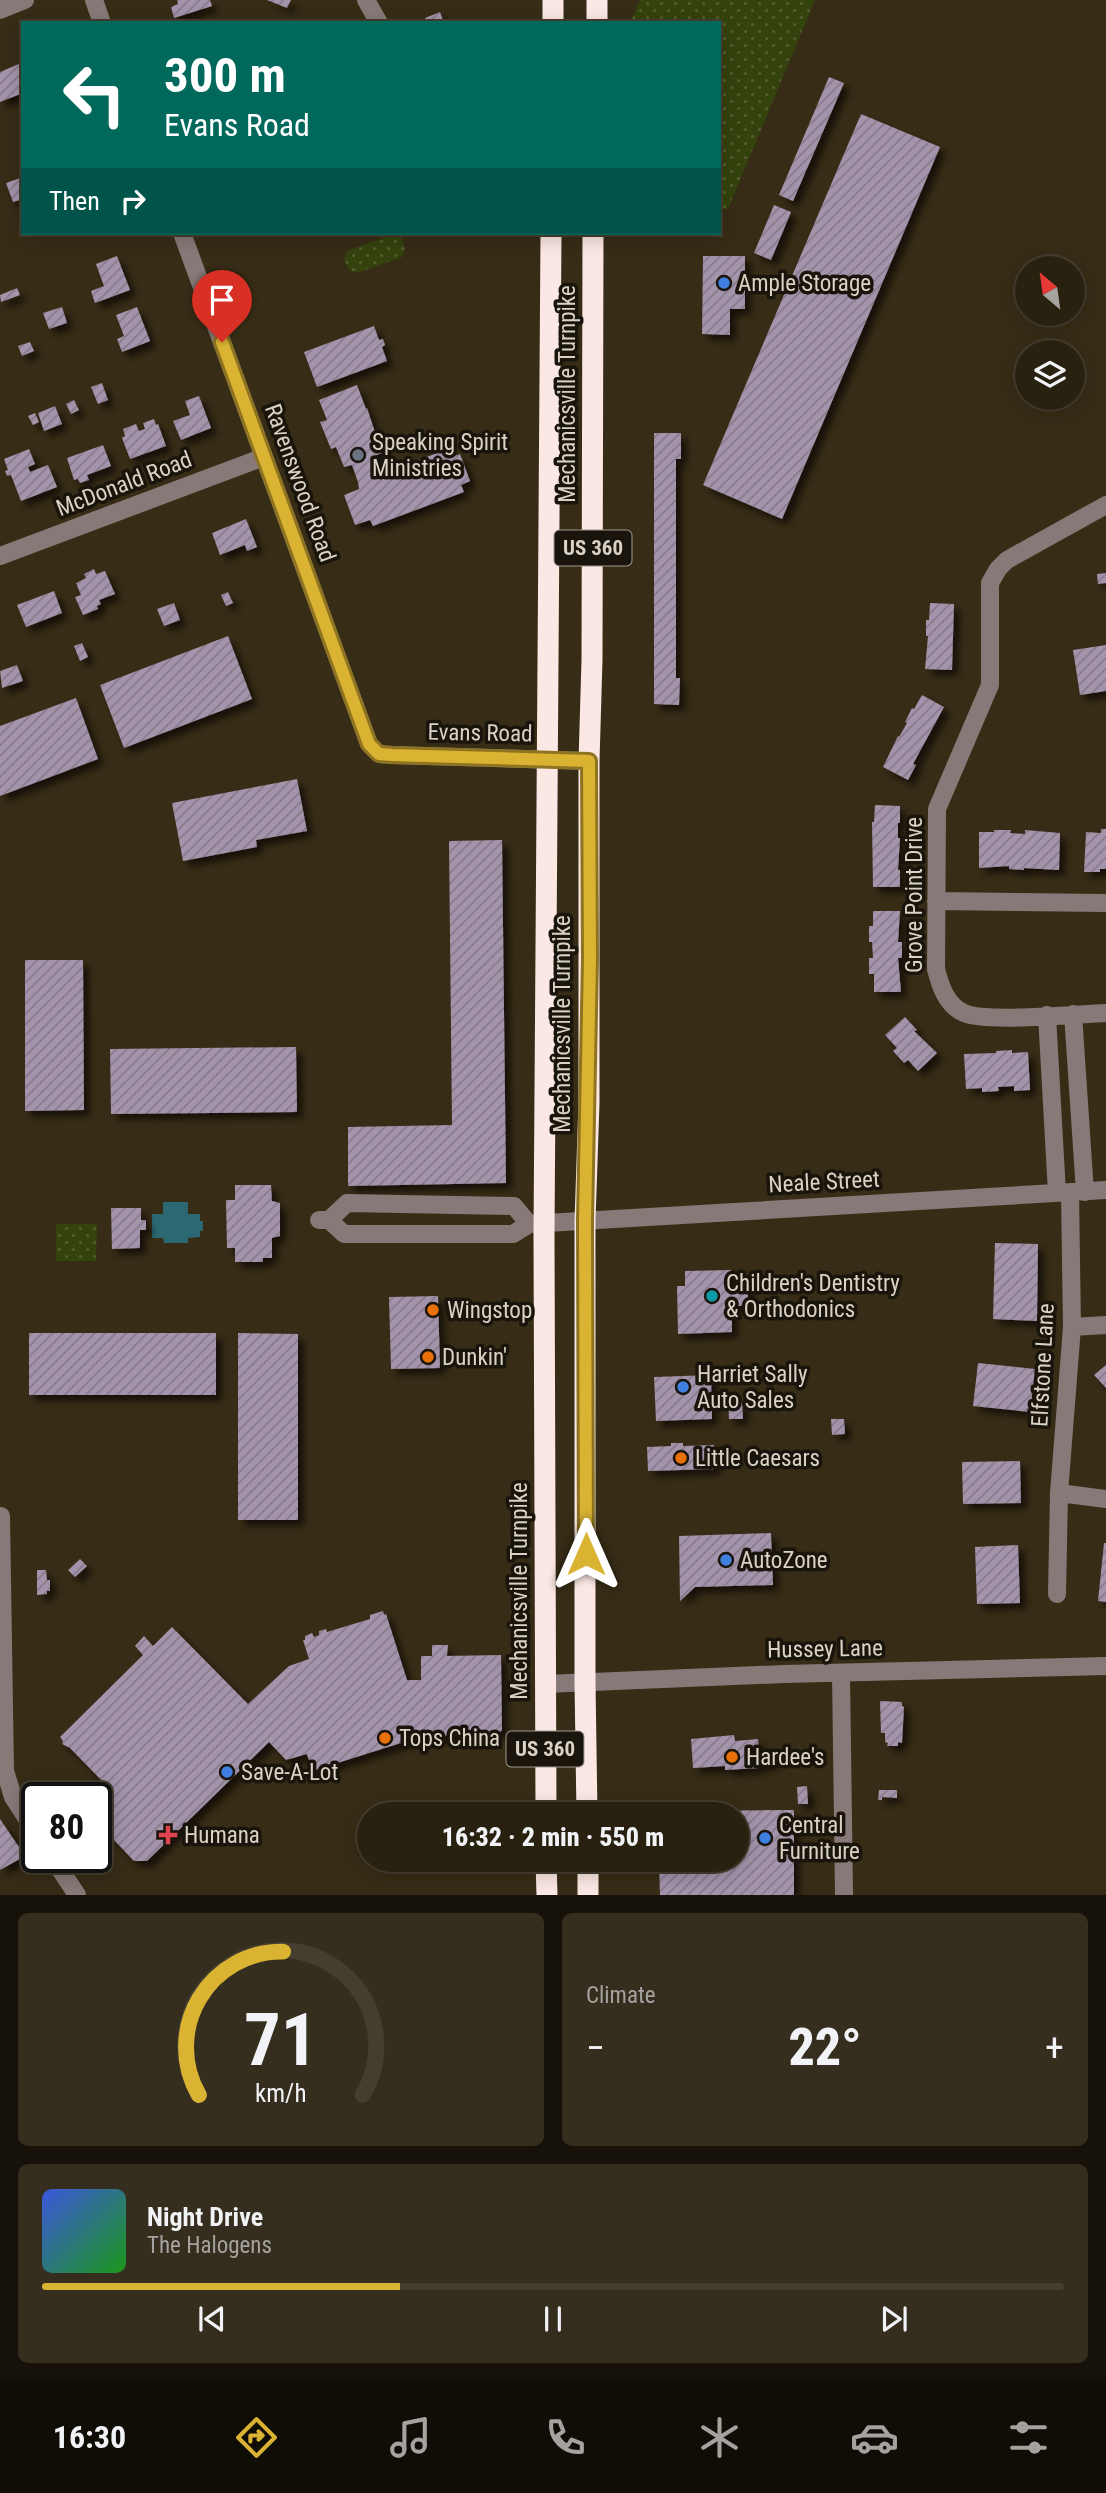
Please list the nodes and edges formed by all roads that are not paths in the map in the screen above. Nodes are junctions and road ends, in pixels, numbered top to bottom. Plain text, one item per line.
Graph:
1 (25, 0) edge
2 (94, 0) edge
3 (366, 0) edge
4 (553, 0) edge
5 (597, 0) edge
6 (0, 10) edge
7 (101, 21) edge
8 (378, 21) edge
9 (554, 21) edge
10 (597, 21) edge
11 (183, 235) edge
12 (551, 235) edge
13 (593, 235) edge
14 (264, 457) junction
15 (1106, 505) edge
16 (0, 556) edge
17 (373, 748) joint
18 (548, 759) junction
19 (589, 761) junction
20 (936, 901) junction
21 (1106, 903) edge
22 (1106, 1013) edge
23 (1073, 1014) junction
24 (1047, 1015) junction
25 (1106, 1190) edge
26 (1071, 1192) junction
27 (585, 1221) junction
28 (537, 1224) junction
29 (1106, 1325) edge
30 (1072, 1327) junction
31 (1059, 1493) junction
32 (1106, 1499) edge
33 (1, 1516) edge
34 (1057, 1594) dead end
35 (1106, 1666) edge
36 (841, 1673) junction
37 (585, 1682) junction
38 (545, 1684) junction
39 (546, 1802) edge
40 (587, 1802) edge
41 (21, 1809) edge
42 (546, 1872) edge
43 (588, 1872) edge
44 (63, 1873) edge
45 (77, 1895) edge
46 (547, 1895) edge
47 (588, 1895) edge
48 (844, 1895) edge

1 - 6 street
2 - 7 street
3 - 8 street
4 - 9 highway
5 - 10 highway
11 - 14 street, Ravenswood Road
12 - 18 highway, Mechanicsville Turnpike / US 360
13 - 19 highway, Mechanicsville Turnpike / US 360
14 - 16 street, McDonald Road
14 - 17 street, Ravenswood Road
15 - 20 street, Grove Point Drive
17 - 18 street, Evans Road
18 - 19 street, Evans Road
18 - 28 highway, Mechanicsville Turnpike / US 360
19 - 27 highway, Mechanicsville Turnpike / US 360
20 - 21 street
20 - 24 street, Grove Point Drive
22 - 23 street, Grove Point Drive
23 - 24 street, Grove Point Drive
23 - 26 street
24 - 26 street
25 - 26 street, Neale Street
26 - 27 street, Neale Street
26 - 30 street, Elfstone Lane
27 - 28 street, Neale Street
27 - 37 highway, Mechanicsville Turnpike / US 360
28 - 28 street, Neale Street
28 - 38 highway, Mechanicsville Turnpike / US 360
29 - 30 street
30 - 31 street, Elfstone Lane
31 - 32 street
31 - 34 street, Elfstone Lane
33 - 41 street
35 - 36 street, Hussey Lane
36 - 37 street, Hussey Lane
36 - 48 street
37 - 38 street, Hussey Lane
37 - 40 highway, Mechanicsville Turnpike / US 360
38 - 39 highway, Mechanicsville Turnpike / US 360
42 - 46 highway
43 - 47 highway
44 - 45 street

